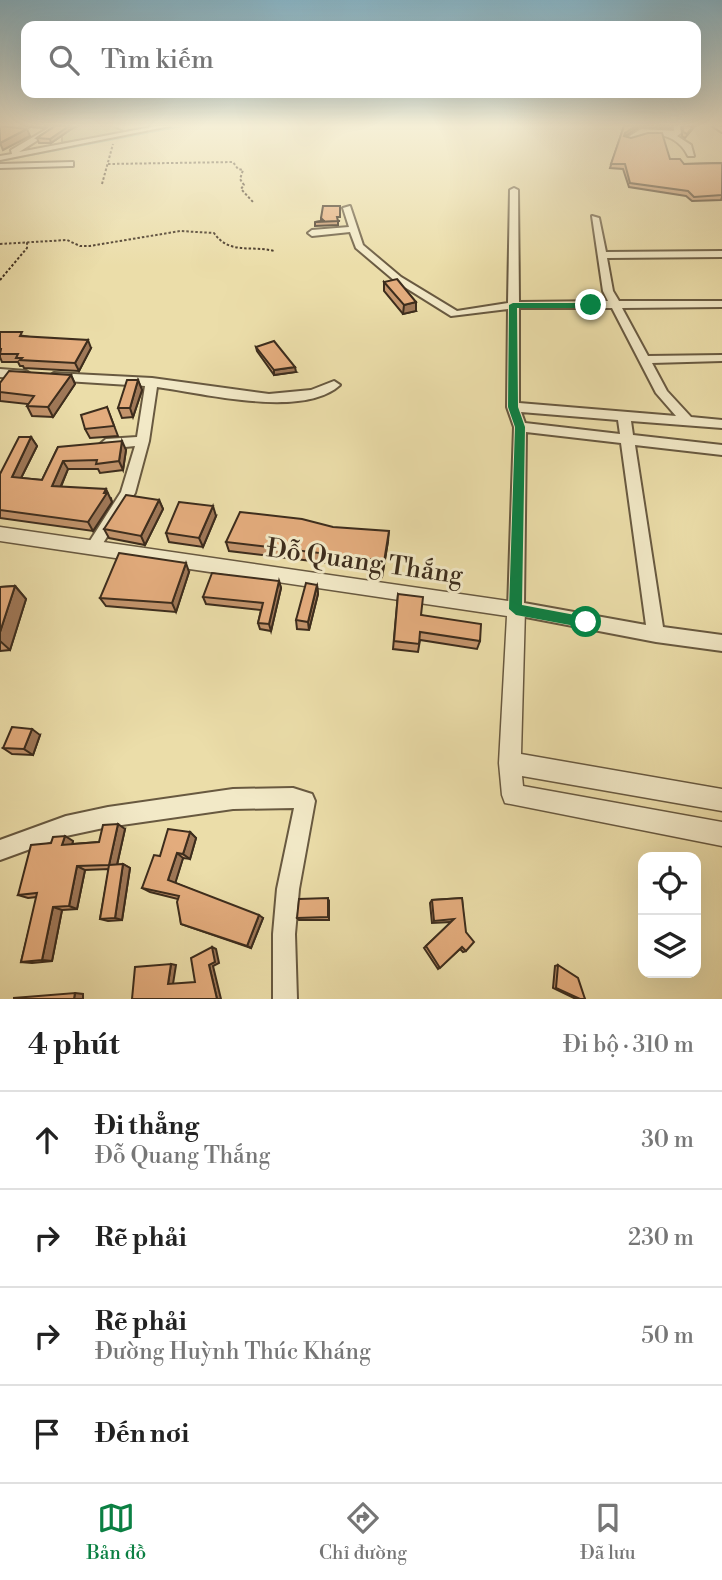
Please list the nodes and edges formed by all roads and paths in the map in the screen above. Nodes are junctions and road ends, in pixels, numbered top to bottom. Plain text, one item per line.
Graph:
1 (105, 173) edge
2 (242, 173) edge
3 (102, 184) dead end
4 (514, 190) dead end
5 (253, 202) dead end
6 (347, 208) dead end
7 (595, 218) dead end
8 (354, 229) junction
9 (312, 233) dead end
10 (27, 242) junction
11 (0, 244) edge
12 (274, 251) dead end
13 (722, 254) edge
14 (602, 255) junction
15 (0, 280) edge
16 (722, 304) edge
17 (513, 305) junction
18 (617, 305) junction
19 (722, 358) edge
20 (645, 360) junction
21 (0, 373) edge
22 (152, 382) junction
23 (334, 385) dead end
24 (513, 407) junction
25 (624, 416) junction
26 (687, 421) junction
27 (520, 427) junction
28 (721, 428) edge
29 (629, 439) junction
30 (143, 441) junction
31 (90, 446) edge
32 (722, 450) edge
33 (0, 534) edge
34 (93, 547) junction
35 (516, 609) junction
36 (656, 634) junction
37 (722, 643) edge
38 (510, 763) junction
39 (722, 800) edge
40 (722, 834) edge
41 (0, 850) edge
42 (285, 999) edge

1 - 3 path
2 - 5 path
4 - 17 street
6 - 8 street
7 - 14 street
8 - 9 street
8 - 17 street
10 - 11 path
10 - 12 path
10 - 15 path
13 - 14 street
14 - 18 street
16 - 18 street
17 - 18 street
17 - 24 street
18 - 20 street
19 - 20 street
20 - 26 street
21 - 22 street
22 - 23 street
22 - 30 street
24 - 25 street
24 - 27 street
25 - 26 street
25 - 29 street
26 - 28 street
27 - 29 street
27 - 35 street
29 - 32 street
29 - 36 street
30 - 31 street
30 - 34 street
33 - 34 street, Đỗ Quang Thắng
34 - 35 street, Đỗ Quang Thắng
35 - 36 street, Đỗ Quang Thắng
35 - 38 street
36 - 37 street, Đỗ Quang Thắng
38 - 39 street
38 - 40 street
41 - 42 street

